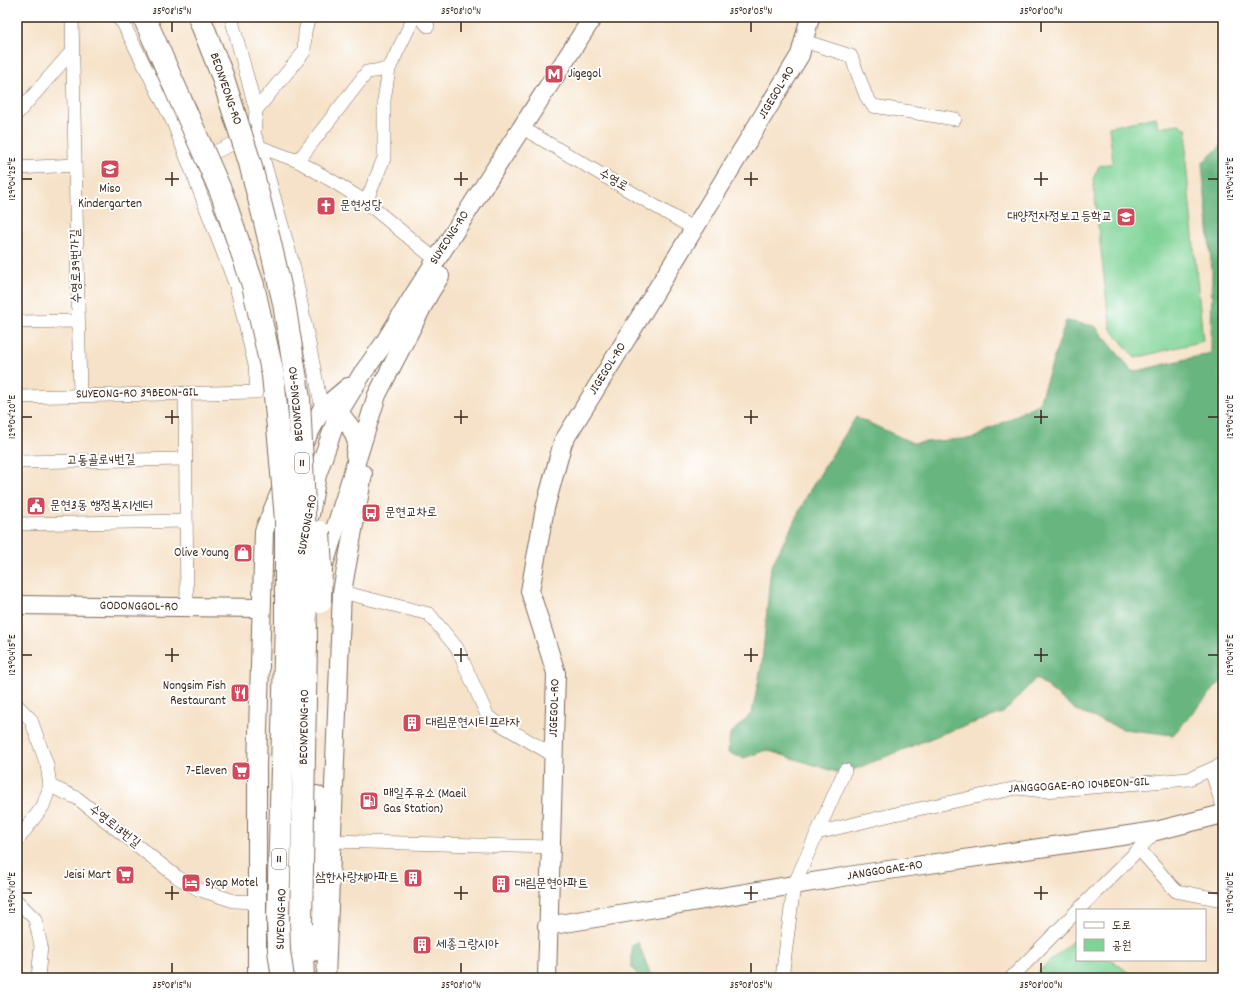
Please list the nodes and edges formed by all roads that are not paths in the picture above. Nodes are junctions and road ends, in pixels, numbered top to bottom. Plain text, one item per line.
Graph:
1 (72, 17) edge
2 (117, 17) edge
3 (144, 17) edge
4 (199, 17) edge
5 (232, 17) edge
6 (309, 17) edge
7 (414, 17) edge
8 (593, 17) edge
9 (606, 17) edge
10 (810, 17) edge
11 (804, 41) junction
12 (72, 52) junction
13 (389, 70) junction
14 (256, 110) junction
15 (17, 114) edge
16 (954, 119) dead end
17 (532, 133) junction
18 (254, 134) junction
19 (260, 147) junction
20 (298, 161) junction
21 (75, 165) junction
22 (190, 165) junction
23 (17, 168) edge
24 (366, 202) junction
25 (694, 229) junction
26 (436, 260) junction
27 (78, 320) junction
28 (17, 322) edge
29 (273, 375) junction
30 (384, 381) junction
31 (185, 393) junction
32 (80, 395) junction
33 (17, 397) edge
34 (299, 399) junction
35 (331, 411) junction
36 (186, 459) junction
37 (17, 462) edge
38 (353, 472) junction
39 (186, 521) junction
40 (17, 524) edge
41 (342, 592) junction
42 (17, 605) edge
43 (187, 607) junction
44 (261, 608) junction
45 (17, 705) edge
46 (553, 756) junction
47 (1223, 764) edge
48 (845, 770) dead end
49 (1210, 770) junction
50 (50, 786) junction
51 (1223, 807) edge
52 (1223, 814) edge
53 (1156, 830) junction
54 (817, 833) junction
55 (17, 841) edge
56 (331, 841) junction
57 (550, 848) junction
58 (1138, 849) junction
59 (794, 885) junction
60 (1223, 900) edge
61 (17, 901) edge
62 (257, 902) junction
63 (1078, 909) edge
64 (1076, 911) edge
65 (547, 926) junction
66 (313, 950) junction
67 (268, 968) edge
68 (38, 978) edge
69 (257, 978) edge
70 (279, 978) edge
71 (283, 978) edge
72 (297, 978) edge
73 (303, 978) edge
74 (311, 978) edge
75 (320, 978) edge
76 (326, 978) edge
77 (547, 978) edge
78 (782, 978) edge
79 (1011, 978) edge

1 - 12 street, 수영로39번가길
2 - 22 street
3 - 29 highway, BEONYEONG-RO / 11, bridge
4 - 34 highway, BEONYEONG-RO / 11, bridge
5 - 14 street
6 - 14 street
7 - 13 street
8 - 26 main road, SUYEONG-RO
9 - 17 main road, SUYEONG-RO
10 - 11 main road, JIGEGOL-RO
11 - 16 street
11 - 25 main road, JIGEGOL-RO
12 - 15 street
12 - 21 street, 수영로39번가길
13 - 20 street
13 - 24 street
14 - 18 street
17 - 25 street, 수영로
17 - 30 main road, SUYEONG-RO
18 - 19 street
18 - 22 street
19 - 20 street
19 - 35 street
20 - 24 street
21 - 23 street
21 - 27 street, 수영로39번가길
22 - 31 street, SUYEONG-RO 39BEON-GIL
24 - 26 street
25 - 46 main road, JIGEGOL-RO
26 - 35 main road, SUYEONG-RO
27 - 28 street
27 - 32 street, 수영로39번가길
29 - 67 highway, bridge
29 - 71 highway, BEONYEONG-RO / 11, bridge
30 - 38 main road, SUYEONG-RO
30 - 41 main road, SUYEONG-RO
31 - 32 street, SUYEONG-RO 39BEON-GIL
31 - 36 street
32 - 33 street, SUYEONG-RO 39BEON-GIL
34 - 66 highway, bridge
34 - 73 highway, BEONYEONG-RO / 11, bridge
35 - 38 main road
35 - 44 main road
35 - 70 main road, SUYEONG-RO
36 - 37 street, 고동골로4번길
36 - 39 street
38 - 72 main road, SUYEONG-RO
39 - 40 street
39 - 43 street
41 - 46 street, JIGEGOL-RO
41 - 56 main road, SUYEONG-RO
42 - 43 main road, GODONGGOL-RO
43 - 44 main road, GODONGGOL-RO
44 - 62 main road
45 - 50 street
46 - 57 main road, JIGEGOL-RO
47 - 49 street, JANGGOGAE-RO 104BEON-GIL
48 - 54 street
49 - 51 street
49 - 54 street, JANGGOGAE-RO 104BEON-GIL
50 - 55 street
50 - 62 street, 수영로13번길
52 - 53 main road, JANGGOGAE-RO
53 - 58 street
53 - 59 main road, JANGGOGAE-RO
54 - 59 street
56 - 57 street
56 - 76 main road, SUYEONG-RO
57 - 65 main road, JIGEGOL-RO
58 - 60 street
58 - 63 street
59 - 65 main road, JANGGOGAE-RO
59 - 78 street
61 - 68 street
62 - 69 main road
64 - 79 street
65 - 77 main road, JIGEGOL-RO
66 - 74 main road
66 - 75 main road

